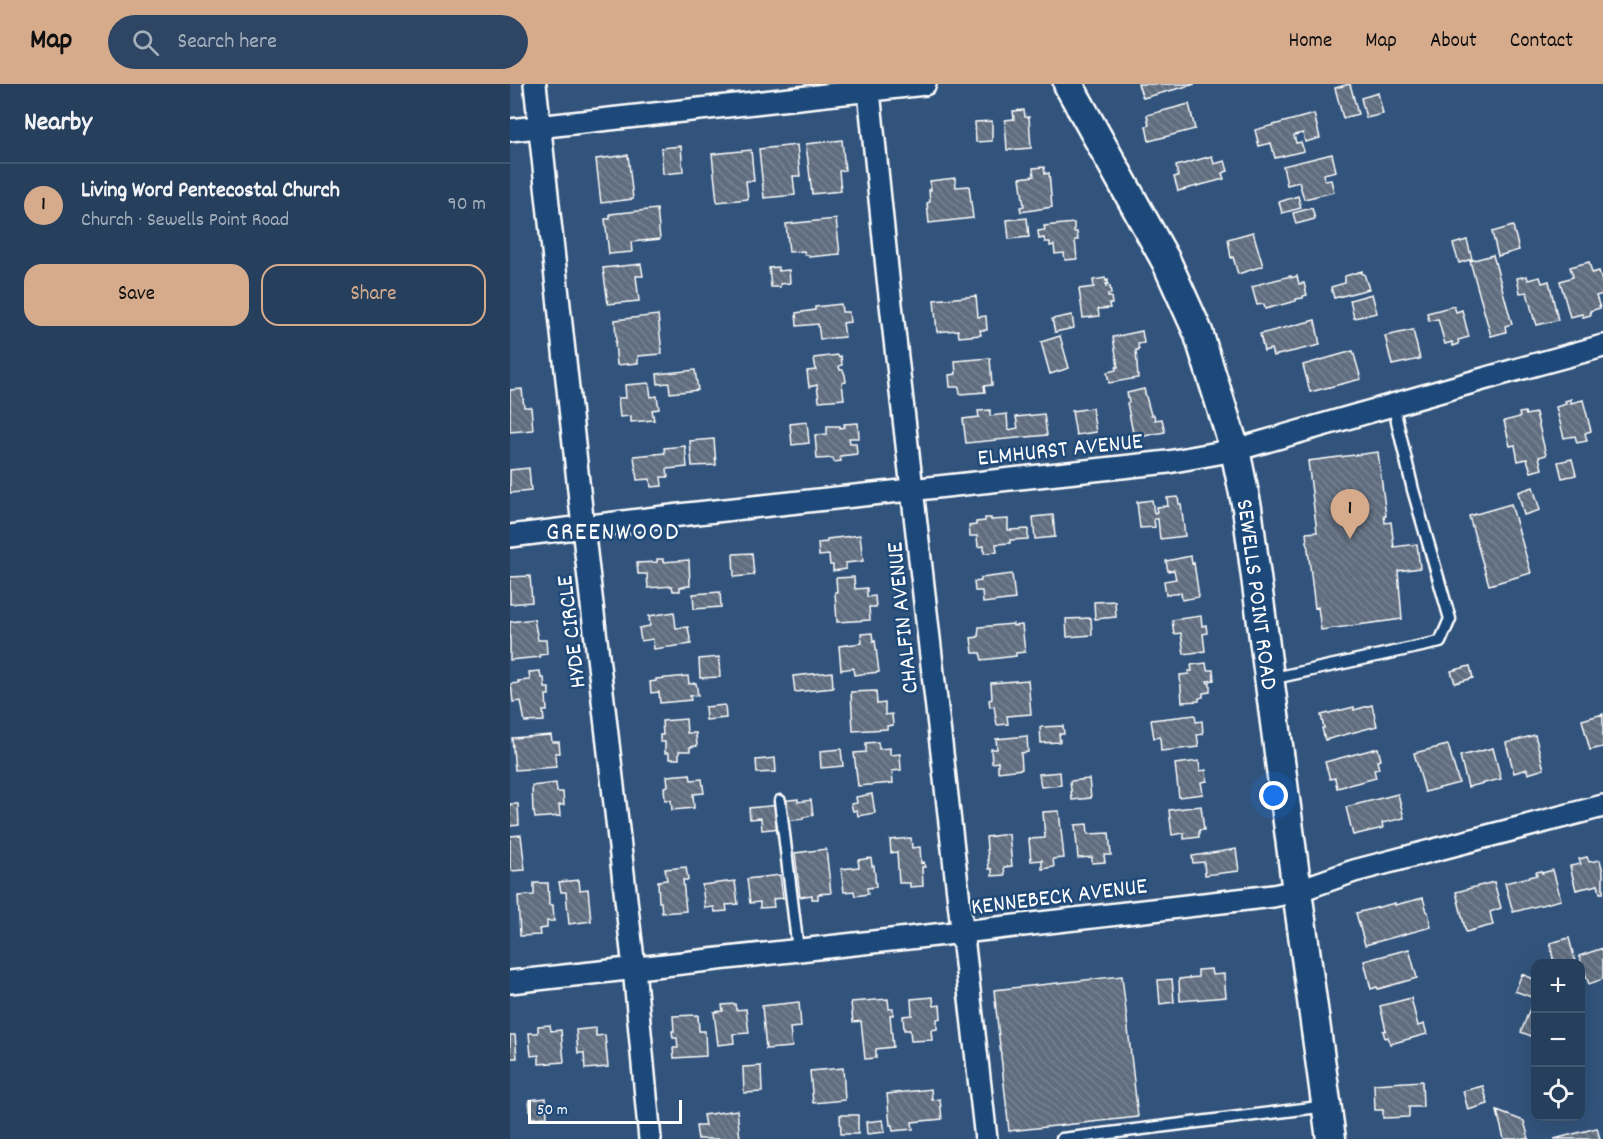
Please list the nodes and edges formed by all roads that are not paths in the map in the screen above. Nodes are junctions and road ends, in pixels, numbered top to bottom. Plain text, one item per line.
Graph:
1 (535, 84) edge
2 (925, 84) edge
3 (1068, 84) edge
4 (869, 91) junction
5 (540, 127) junction
6 (510, 130) edge
7 (1603, 346) edge
8 (1393, 404) junction
9 (1235, 450) junction
10 (912, 490) junction
11 (583, 527) junction
12 (510, 536) edge
13 (1269, 679) junction
14 (780, 801) dead end
15 (1603, 806) edge
16 (1297, 891) junction
17 (963, 932) junction
18 (798, 950) junction
19 (634, 968) junction
20 (510, 982) edge
21 (1327, 1106) junction
22 (650, 1139) edge
23 (986, 1139) edge
24 (1062, 1139) edge
25 (1331, 1139) edge

1 - 5 street, HYDE CIRCLE
2 - 4 street
3 - 9 main road, SEWELLS POINT ROAD
4 - 5 street
4 - 10 street, CHALFIN AVENUE
5 - 6 street
5 - 11 street, HYDE CIRCLE
7 - 8 street, ELMHURST AVENUE
8 - 9 street, ELMHURST AVENUE
8 - 13 lane
9 - 10 street, ELMHURST AVENUE
9 - 13 main road, SEWELLS POINT ROAD
10 - 11 street, ELMHURST AVENUE
10 - 17 street, CHALFIN AVENUE
11 - 12 street, ELMHURST AVENUE
11 - 19 street, HYDE CIRCLE
13 - 16 main road, SEWELLS POINT ROAD
14 - 18 lane
15 - 16 street, KENNEBECK AVENUE
16 - 17 street, KENNEBECK AVENUE
16 - 21 main road, SEWELLS POINT ROAD
17 - 18 street, KENNEBECK AVENUE
17 - 23 street, CHALFIN AVENUE
18 - 19 street, KENNEBECK AVENUE
19 - 20 street, KENNEBECK AVENUE
19 - 22 street, HYDE CIRCLE
21 - 24 lane
21 - 25 main road, SEWELLS POINT ROAD

